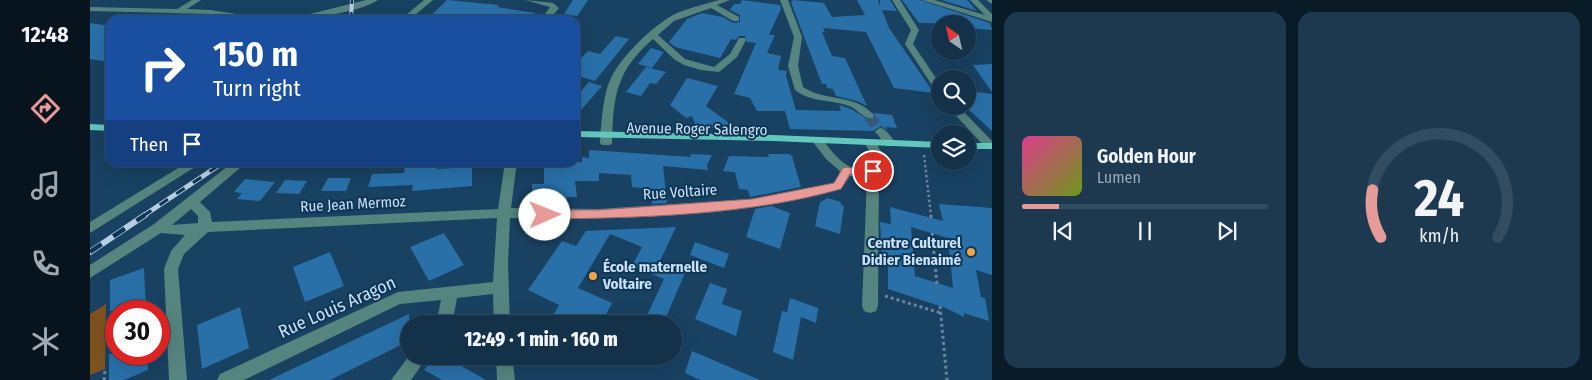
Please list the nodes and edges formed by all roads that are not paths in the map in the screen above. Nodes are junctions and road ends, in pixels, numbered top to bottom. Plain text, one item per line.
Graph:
1 (197, 0) edge
2 (374, 0) edge
3 (429, 0) edge
4 (529, 0) edge
5 (726, 0) edge
6 (784, 0) edge
7 (896, 0) edge
8 (926, 0) edge
9 (974, 0) edge
10 (711, 5) junction
11 (90, 9) edge
12 (179, 10) junction
13 (231, 15) edge
14 (320, 15) edge
15 (410, 15) edge
16 (550, 15) edge
17 (736, 19) dead end
18 (992, 19) edge
19 (651, 34) junction
20 (742, 40) dead end
21 (931, 77) edge
22 (961, 115) edge
23 (868, 116) tunnel mouth
24 (90, 128) edge
25 (105, 128) edge
26 (880, 131) tunnel mouth
27 (580, 135) edge
28 (606, 139) junction
29 (580, 142) edge
30 (819, 142) junction
31 (871, 143) junction
32 (890, 144) junction
33 (931, 145) edge
34 (976, 146) edge
35 (991, 146) edge
36 (189, 167) edge
37 (236, 167) edge
38 (508, 167) edge
39 (846, 170) junction
40 (873, 171) junction
41 (193, 203) junction
42 (504, 213) junction
43 (90, 228) edge
44 (160, 228) junction
45 (204, 228) junction
46 (90, 272) edge
47 (500, 287) junction
48 (450, 293) junction
49 (870, 306) dead end
50 (446, 315) edge
51 (502, 315) edge
52 (412, 365) edge
53 (505, 365) edge
54 (178, 380) edge
55 (226, 380) edge
56 (400, 380) edge
57 (506, 380) edge

1 - 12 street
2 - 14 street
3 - 15 street
4 - 16 street
5 - 10 street
6 - 23 street
7 - 21 street
8 - 18 street
9 - 18 street
10 - 17 street
10 - 19 street
11 - 12 street
12 - 13 street
19 - 20 street
19 - 28 street
22 - 35 street
24 - 25 main road
26 - 32 street
27 - 28 main road, Avenue Roger Salengro
28 - 29 main road, Avenue Roger Salengro
28 - 30 main road, Avenue Roger Salengro
30 - 31 main road, Avenue Roger Salengro
30 - 39 street
31 - 32 main road, Avenue Roger Salengro
31 - 40 street
32 - 33 main road, Avenue Roger Salengro
34 - 35 main road
36 - 43 street
37 - 41 street
38 - 42 street
39 - 40 street
39 - 42 street, Rue Voltaire
40 - 49 street
41 - 44 street
41 - 45 street
42 - 45 street, Rue Jean Mermoz
42 - 47 street
44 - 45 street, Rue Jean Mermoz
44 - 46 street
45 - 54 street
47 - 48 street, Rue Louis Aragon
47 - 51 street
48 - 50 street
48 - 55 street, Rue Louis Aragon
52 - 56 street
53 - 57 street

